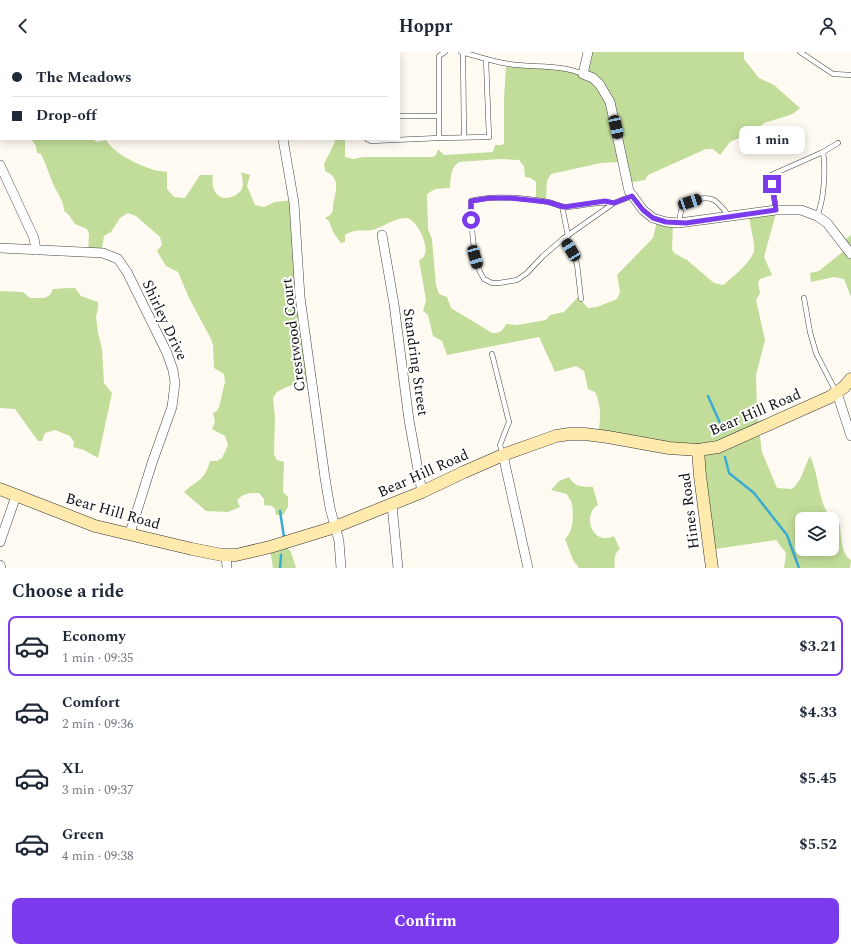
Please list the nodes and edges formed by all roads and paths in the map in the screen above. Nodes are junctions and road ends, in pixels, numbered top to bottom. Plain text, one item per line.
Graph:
1 (445, 52) edge
2 (462, 52) edge
3 (588, 52) edge
4 (800, 52) edge
5 (486, 59) junction
6 (583, 74) junction
7 (851, 75) edge
8 (400, 116) edge
9 (439, 116) junction
10 (464, 137) junction
11 (439, 138) junction
12 (283, 140) edge
13 (369, 140) edge
14 (388, 140) edge
15 (400, 140) edge
16 (838, 143) dead end
17 (823, 152) junction
18 (0, 165) edge
19 (632, 196) junction
20 (614, 203) junction
21 (564, 207) junction
22 (776, 210) junction
23 (729, 216) junction
24 (817, 216) junction
25 (679, 223) junction
26 (382, 235) dead end
27 (566, 237) junction
28 (0, 248) edge
29 (36, 250) junction
30 (851, 254) edge
31 (804, 298) dead end
32 (581, 299) dead end
33 (492, 354) dead end
34 (851, 379) edge
35 (837, 393) junction
36 (851, 436) edge
37 (698, 450) junction
38 (503, 455) junction
39 (0, 489) edge
40 (422, 492) junction
41 (16, 496) junction
42 (392, 505) junction
43 (335, 527) junction
44 (130, 533) junction
45 (0, 542) edge
46 (226, 555) junction
47 (0, 564) edge
48 (1, 568) edge
49 (227, 568) edge
50 (341, 568) edge
51 (398, 568) edge
52 (528, 568) edge
53 (712, 568) edge

1 - 9 lane
2 - 5 lane
2 - 10 lane
3 - 6 street
4 - 7 lane
5 - 6 lane
5 - 10 lane
6 - 19 street
8 - 9 lane
9 - 11 lane
10 - 11 lane
11 - 15 lane
12 - 43 street, Crestwood Court
13 - 14 lane
16 - 17 lane
17 - 22 lane
17 - 24 lane
18 - 29 street
19 - 20 lane
19 - 25 street
20 - 21 lane
20 - 27 lane
21 - 27 lane
21 - 27 lane
22 - 23 street
22 - 24 street
23 - 25 street
23 - 25 lane
24 - 30 street
26 - 40 street, Standring Street
27 - 32 lane
28 - 29 street, Shirley Drive
29 - 44 street, Shirley Drive
31 - 35 lane
33 - 38 lane
34 - 35 street, Bear Hill Road
35 - 36 street
35 - 37 street, Bear Hill Road
37 - 38 street, Bear Hill Road
37 - 53 street, Hines Road
38 - 40 street, Bear Hill Road
38 - 52 street
39 - 41 street, Bear Hill Road
40 - 42 street, Bear Hill Road
41 - 44 street, Bear Hill Road
41 - 45 street
42 - 43 street, Bear Hill Road
42 - 51 street
43 - 46 street, Bear Hill Road
43 - 50 street, Crestwood Court
44 - 46 street, Bear Hill Road
46 - 49 street
47 - 48 street

